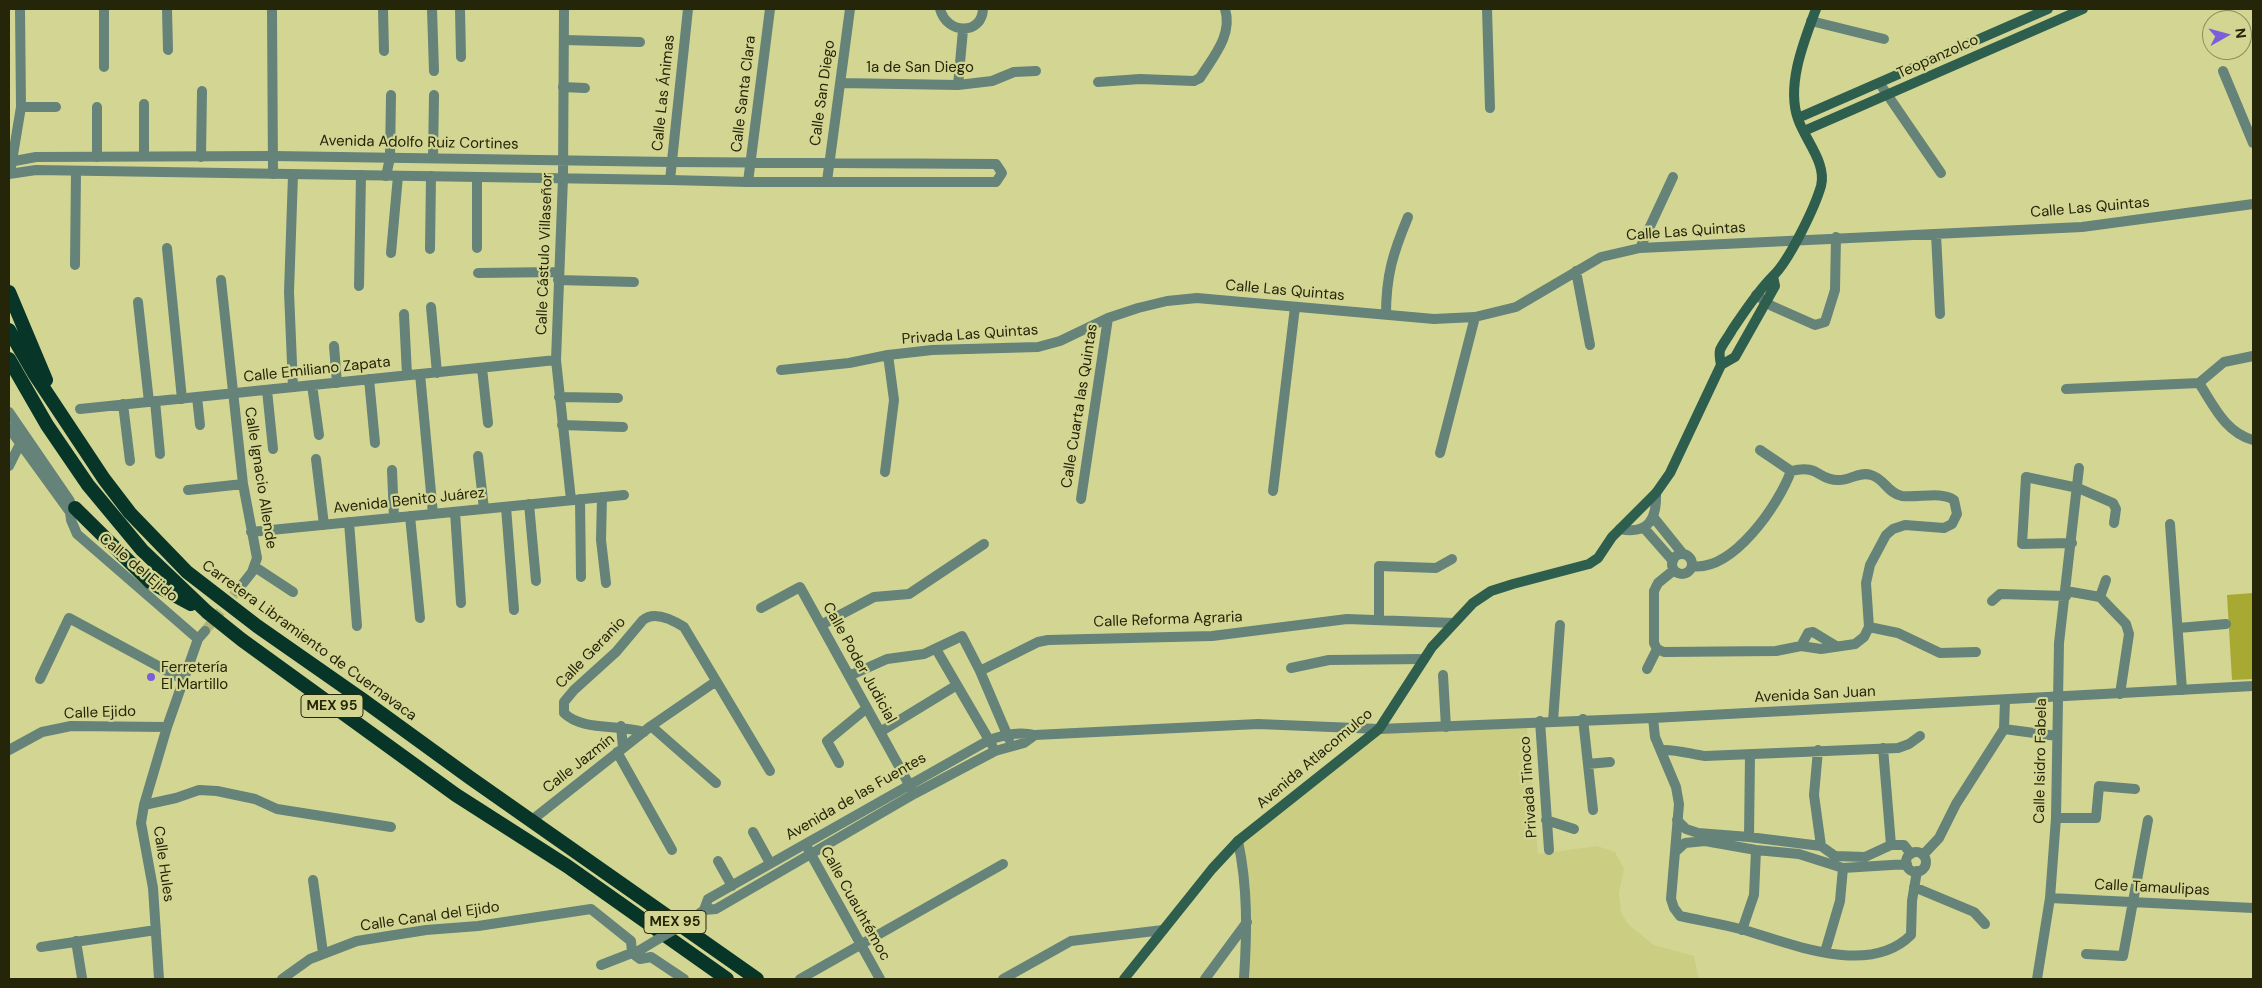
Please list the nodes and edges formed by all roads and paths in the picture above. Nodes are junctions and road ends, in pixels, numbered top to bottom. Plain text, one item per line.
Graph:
1 (20, 9) edge
2 (104, 9) edge
3 (167, 9) edge
4 (272, 9) edge
5 (383, 9) edge
6 (432, 9) edge
7 (460, 9) edge
8 (564, 9) edge
9 (688, 9) edge
10 (770, 9) edge
11 (850, 9) edge
12 (940, 9) edge
13 (983, 9) edge
14 (1224, 9) edge
15 (1487, 9) edge
16 (1816, 9) edge
17 (2083, 9) edge
18 (2045, 10) edge
19 (1811, 21) junction
20 (2048, 24) junction
21 (963, 30) junction
22 (1884, 39) dead end
23 (564, 40) junction
24 (640, 42) dead end
25 (168, 50) dead end
26 (384, 51) dead end
27 (461, 57) dead end
28 (104, 67) dead end
29 (1036, 71) dead end
30 (2223, 71) dead end
31 (434, 72) dead end
32 (1098, 82) dead end
33 (840, 83) junction
34 (958, 84) junction
35 (1880, 84) junction
36 (564, 88) junction
37 (585, 88) dead end
38 (202, 91) dead end
39 (391, 95) dead end
40 (434, 95) dead end
41 (1888, 95) junction
42 (144, 104) dead end
43 (22, 106) junction
44 (56, 107) dead end
45 (97, 107) dead end
46 (1490, 108) dead end
47 (1798, 118) junction
48 (1804, 131) junction
49 (2253, 144) edge
50 (144, 156) junction
51 (273, 156) junction
52 (36, 157) junction
53 (97, 157) junction
54 (202, 157) junction
55 (228, 157) junction
56 (390, 158) junction
57 (433, 158) junction
58 (563, 160) junction
59 (11, 161) edge
60 (672, 162) junction
61 (829, 162) junction
62 (912, 162) junction
63 (750, 163) junction
64 (36, 170) junction
65 (76, 171) junction
66 (9, 173) edge
67 (1941, 173) dead end
68 (228, 174) junction
69 (273, 174) junction
70 (293, 175) junction
71 (361, 175) junction
72 (386, 176) junction
73 (398, 176) junction
74 (431, 176) junction
75 (477, 177) junction
76 (1673, 177) dead end
77 (563, 178) junction
78 (670, 180) junction
79 (911, 181) junction
80 (748, 182) junction
81 (827, 182) junction
82 (2253, 204) edge
83 (1408, 217) dead end
84 (1936, 234) junction
85 (1836, 237) junction
86 (1797, 240) junction
87 (167, 248) dead end
88 (477, 248) dead end
89 (1640, 248) junction
90 (430, 249) dead end
91 (390, 253) dead end
92 (75, 265) dead end
93 (1576, 271) junction
94 (478, 273) dead end
95 (558, 276) junction
96 (1773, 276) junction
97 (221, 280) dead end
98 (634, 282) dead end
99 (359, 286) dead end
100 (9, 292) edge
101 (1756, 295) junction
102 (138, 302) dead end
103 (1766, 302) junction
104 (431, 307) dead end
105 (1295, 307) junction
106 (404, 314) dead end
107 (1940, 314) dead end
108 (1386, 315) junction
109 (1475, 317) junction
110 (1108, 318) junction
111 (9, 330) edge
112 (1590, 345) dead end
113 (334, 346) dead end
114 (888, 355) junction
115 (2253, 356) edge
116 (9, 359) edge
117 (556, 360) junction
118 (1721, 364) junction
119 (482, 368) junction
120 (782, 370) dead end
121 (407, 372) junction
122 (437, 372) junction
123 (420, 374) junction
124 (368, 379) junction
125 (337, 383) junction
126 (2199, 383) junction
127 (312, 385) junction
128 (293, 387) junction
129 (2066, 389) dead end
130 (267, 390) junction
131 (232, 393) junction
132 (197, 397) junction
133 (559, 397) junction
134 (182, 398) junction
135 (618, 398) dead end
136 (152, 401) junction
137 (124, 404) junction
138 (80, 409) dead end
139 (62, 418) junction
140 (488, 423) dead end
141 (10, 425) edge
142 (200, 425) dead end
143 (562, 425) junction
144 (623, 427) dead end
145 (24, 434) junction
146 (319, 435) dead end
147 (2253, 440) edge
148 (375, 443) dead end
149 (21, 445) junction
150 (273, 449) dead end
151 (1760, 450) dead end
152 (1440, 453) dead end
153 (160, 454) dead end
154 (478, 456) dead end
155 (316, 459) dead end
156 (130, 461) dead end
157 (9, 466) edge
158 (2079, 468) dead end
159 (392, 470) dead end
160 (1791, 471) junction
161 (885, 472) dead end
162 (243, 484) junction
163 (2078, 488) junction
164 (188, 490) dead end
165 (1273, 491) dead end
166 (1656, 493) junction
167 (624, 495) dead end
168 (602, 497) junction
169 (1081, 499) dead end
170 (576, 500) junction
171 (529, 504) junction
172 (506, 507) junction
173 (484, 509) junction
174 (72, 510) junction
175 (455, 512) junction
176 (433, 514) junction
177 (410, 516) junction
178 (394, 518) junction
179 (1654, 518) junction
180 (349, 522) junction
181 (2114, 522) dead end
182 (2170, 524) dead end
183 (324, 525) junction
184 (1644, 528) junction
185 (1620, 529) junction
186 (251, 532) junction
187 (2072, 543) junction
188 (984, 544) dead end
189 (1682, 554) junction
190 (1452, 559) dead end
191 (1673, 565) junction
192 (1692, 566) junction
193 (255, 567) junction
194 (581, 577) dead end
195 (2106, 580) dead end
196 (536, 581) dead end
197 (606, 583) dead end
198 (237, 591) tunnel mouth
199 (293, 592) dead end
200 (2066, 594) junction
201 (2100, 597) junction
202 (1992, 601) dead end
203 (461, 603) dead end
204 (761, 608) dead end
205 (514, 610) dead end
206 (207, 612) junction
207 (420, 618) dead end
208 (1379, 620) junction
209 (1454, 623) junction
210 (2226, 624) dead end
211 (821, 625) junction
212 (1560, 625) dead end
213 (357, 626) dead end
214 (1869, 627) junction
215 (2178, 628) junction
216 (1801, 646) junction
217 (1836, 646) junction
218 (936, 649) junction
219 (1657, 649) junction
220 (1976, 652) dead end
221 (1424, 659) junction
222 (1291, 668) dead end
223 (1647, 669) dead end
224 (980, 671) junction
225 (1443, 675) dead end
226 (849, 676) junction
227 (40, 679) dead end
228 (184, 680) junction
229 (715, 682) junction
230 (957, 686) junction
231 (2253, 686) edge
232 (2182, 690) junction
233 (2120, 694) junction
234 (2058, 697) junction
235 (2005, 700) junction
236 (867, 708) junction
237 (1653, 718) junction
238 (1583, 719) junction
239 (1540, 721) junction
240 (1554, 721) junction
241 (622, 726) junction
242 (1446, 726) junction
243 (167, 727) junction
244 (647, 729) junction
245 (1379, 729) junction
246 (2004, 729) junction
247 (880, 732) junction
248 (1008, 734) junction
249 (1035, 735) junction
250 (1920, 736) dead end
251 (2057, 736) junction
252 (989, 740) junction
253 (1010, 745) junction
254 (1883, 748) junction
255 (9, 750) edge
256 (620, 750) junction
257 (1662, 750) junction
258 (1818, 750) junction
259 (996, 751) junction
260 (1680, 753) junction
261 (1750, 755) junction
262 (1610, 762) dead end
263 (839, 763) dead end
264 (1588, 764) junction
265 (1669, 766) junction
266 (770, 771) dead end
267 (716, 784) dead end
268 (912, 789) junction
269 (2135, 789) dead end
270 (144, 805) junction
271 (1594, 810) dead end
272 (2056, 818) junction
273 (532, 820) junction
274 (1546, 820) junction
275 (1677, 820) junction
276 (2148, 820) dead end
277 (391, 827) dead end
278 (1574, 829) dead end
279 (753, 832) dead end
280 (1749, 836) junction
281 (1238, 841) junction
282 (804, 843) junction
283 (1891, 845) junction
284 (1821, 846) junction
285 (672, 850) dead end
286 (1549, 850) dead end
287 (1756, 850) junction
288 (1675, 852) junction
289 (810, 853) junction
290 (1910, 854) junction
291 (1923, 855) junction
292 (718, 860) dead end
293 (770, 863) junction
294 (1003, 864) dead end
295 (1907, 864) junction
296 (1843, 868) junction
297 (1917, 871) junction
298 (313, 880) dead end
299 (732, 886) junction
300 (1914, 887) junction
301 (2050, 898) junction
302 (2132, 902) junction
303 (2253, 908) edge
304 (704, 910) junction
305 (1248, 921) junction
306 (1985, 924) dead end
307 (156, 930) junction
308 (1163, 930) junction
309 (1742, 930) junction
310 (76, 941) junction
311 (861, 946) junction
312 (40, 947) dead end
313 (636, 952) junction
314 (1825, 952) junction
315 (323, 953) junction
316 (2086, 954) dead end
317 (601, 966) dead end
318 (82, 978) dead end
319 (159, 979) edge
320 (282, 979) edge
321 (684, 979) edge
322 (727, 979) edge
323 (757, 979) edge
324 (800, 979) edge
325 (880, 979) edge
326 (1004, 979) edge
327 (1124, 979) edge
328 (1205, 979) edge
329 (1244, 979) edge
330 (2037, 979) edge

1 - 43 street
2 - 28 street
3 - 25 street
4 - 51 street
5 - 26 street
6 - 31 street
7 - 27 street
8 - 23 street, Calle Cástulo Villaseñor
9 - 60 street, Calle Las Ánimas
10 - 63 street, Calle Santa Clara
11 - 33 street, Calle San Diego
12 - 21 street
13 - 21 street
14 - 32 street
15 - 46 street
16 - 19 main road, Avenida Atlacomulco
17 - 20 main road, Teopanzolco
18 - 20 main road
18 - 35 main road, Teopanzolco
19 - 22 street
19 - 47 main road, Avenida Atlacomulco
20 - 41 main road, Teopanzolco
21 - 34 street
23 - 24 street
23 - 36 street, Calle Cástulo Villaseñor
29 - 34 street, 1a de San Diego
30 - 49 street
33 - 34 street, 1a de San Diego
33 - 61 street, Calle San Diego
35 - 41 street
35 - 47 main road, Teopanzolco
36 - 37 street
36 - 58 street, Calle Cástulo Villaseñor
38 - 54 street
39 - 56 street
40 - 57 street
41 - 48 main road, Teopanzolco
41 - 67 street
42 - 50 street
43 - 44 street
43 - 59 street
45 - 53 street
47 - 48 main road, Avenida Atlacomulco
48 - 86 main road, Avenida Atlacomulco
50 - 53 street, Avenida Adolfo Ruiz Cortines
50 - 54 street, Avenida Adolfo Ruiz Cortines
51 - 55 street, Avenida Adolfo Ruiz Cortines
51 - 56 street, Avenida Adolfo Ruiz Cortines
51 - 69 street
52 - 53 street, Avenida Adolfo Ruiz Cortines
52 - 59 street, Avenida Adolfo Ruiz Cortines
52 - 64 street
54 - 55 street, Avenida Adolfo Ruiz Cortines
55 - 68 street
56 - 57 street, Avenida Adolfo Ruiz Cortines
56 - 72 street
57 - 58 street, Avenida Adolfo Ruiz Cortines
58 - 60 street, Avenida Adolfo Ruiz Cortines
58 - 77 street, Calle Cástulo Villaseñor
59 - 66 street
60 - 63 street, Avenida Adolfo Ruiz Cortines
60 - 78 street, Calle Las Ánimas
61 - 62 street, Avenida Adolfo Ruiz Cortines
61 - 63 street, Avenida Adolfo Ruiz Cortines
61 - 81 street, Calle San Diego
62 - 79 street
62 - 79 street, Avenida Adolfo Ruiz Cortines
63 - 80 street, Calle Santa Clara
64 - 65 street
64 - 66 street
65 - 68 street
65 - 92 street
68 - 69 street
69 - 70 street
70 - 71 street
70 - 128 street
71 - 72 street
71 - 99 street
72 - 73 street
73 - 74 street
73 - 91 street
74 - 75 street
74 - 90 street
75 - 77 street
75 - 88 street
76 - 89 street
77 - 78 street
77 - 95 street, Calle Cástulo Villaseñor
78 - 80 street
79 - 81 street
80 - 81 street
82 - 84 street, Calle Las Quintas
83 - 108 street
84 - 85 street, Calle Las Quintas
84 - 107 street
85 - 86 street, Calle Las Quintas
85 - 103 street
86 - 89 street, Calle Las Quintas
86 - 96 main road, Avenida Atlacomulco
87 - 134 street
89 - 93 street, Calle Las Quintas
93 - 109 street, Calle Las Quintas
93 - 112 street
94 - 95 street
95 - 98 street
95 - 117 street, Calle Cástulo Villaseñor
96 - 101 main road, Avenida Atlacomulco
96 - 103 main road, Avenida Atlacomulco
97 - 131 street, Calle Ignacio Allende
100 - 139 highway
101 - 103 street
101 - 118 main road, Avenida Atlacomulco
102 - 136 street
103 - 118 main road, Avenida Atlacomulco
104 - 122 street
105 - 108 street, Calle Las Quintas
105 - 110 street, Calle Las Quintas
105 - 165 street
106 - 121 street
108 - 109 street, Calle Las Quintas
109 - 152 street
110 - 114 street, Privada Las Quintas
110 - 169 street, Calle Cuarta las Quintas
111 - 139 highway, Carretera Libramiento de Cuernavaca / MEX 95
113 - 125 street
114 - 120 street, Privada Las Quintas
114 - 161 street, Privada Las Quintas
115 - 126 street
116 - 206 highway, MEX 95
117 - 119 street, Calle Emiliano Zapata
117 - 133 street, Calle Cástulo Villaseñor
118 - 166 main road, Avenida Atlacomulco
119 - 122 street, Calle Emiliano Zapata
119 - 140 street
121 - 123 street, Calle Emiliano Zapata
121 - 124 street, Calle Emiliano Zapata
122 - 123 street, Calle Emiliano Zapata
123 - 176 street
124 - 125 street, Calle Emiliano Zapata
124 - 148 street
125 - 127 street, Calle Emiliano Zapata
126 - 129 street
126 - 147 street
127 - 128 street, Calle Emiliano Zapata
127 - 146 street
128 - 130 street, Calle Emiliano Zapata
130 - 131 street, Calle Emiliano Zapata
130 - 150 street
131 - 132 street, Calle Emiliano Zapata
131 - 162 street, Calle Ignacio Allende
132 - 134 street, Calle Emiliano Zapata
132 - 142 street
133 - 135 street
133 - 143 street, Calle Cástulo Villaseñor
134 - 136 street, Calle Emiliano Zapata
136 - 137 street, Calle Emiliano Zapata
136 - 153 street
137 - 138 street, Calle Emiliano Zapata
137 - 156 street
139 - 273 highway, Carretera Libramiento de Cuernavaca / MEX 95
141 - 145 street
141 - 149 street
143 - 144 street
143 - 170 street, Calle Cástulo Villaseñor
145 - 149 street
145 - 174 street
149 - 157 street
149 - 174 street
151 - 160 street
154 - 173 street
155 - 183 street
158 - 163 street, Calle Isidro Fabela
159 - 178 street
160 - 192 street
160 - 214 street
162 - 164 street
162 - 186 street, Calle Ignacio Allende
163 - 181 street
163 - 187 street, Calle Isidro Fabela
163 - 187 street
166 - 179 street
166 - 185 main road, Avenida Atlacomulco
167 - 168 street, Avenida Benito Juárez
168 - 170 street, Avenida Benito Juárez
168 - 197 street
170 - 171 street, Avenida Benito Juárez
170 - 194 street, Calle Cástulo Villaseñor
171 - 172 street, Avenida Benito Juárez
171 - 196 street
172 - 173 street, Avenida Benito Juárez
172 - 205 street
173 - 175 street, Avenida Benito Juárez
174 - 206 highway
174 - 228 street, Calle del Ejido
175 - 176 street, Avenida Benito Juárez
175 - 203 street
176 - 177 street, Avenida Benito Juárez
177 - 178 street, Avenida Benito Juárez
177 - 207 street
178 - 180 street, Avenida Benito Juárez
179 - 184 street
179 - 189 street
180 - 183 street, Avenida Benito Juárez
180 - 213 street
182 - 215 street
183 - 186 street, Avenida Benito Juárez
184 - 185 street
184 - 191 street
185 - 209 main road, Avenida Atlacomulco
186 - 193 street, Calle Ignacio Allende
187 - 200 street, Calle Isidro Fabela
188 - 211 street
189 - 191 street
189 - 192 street
190 - 208 street
191 - 192 street
191 - 219 street
193 - 198 street
193 - 199 street
195 - 201 street
200 - 201 street
200 - 202 street
200 - 234 street, Calle Isidro Fabela
201 - 233 street
204 - 211 street, Calle Poder Judicial
206 - 322 highway, MEX 95
208 - 209 street, Calle Reforma Agraria
208 - 224 street, Calle Reforma Agraria
209 - 221 main road, Avenida Atlacomulco
210 - 215 street
211 - 226 street, Calle Poder Judicial
212 - 240 street
214 - 217 street
214 - 220 street
215 - 232 street
216 - 217 street
216 - 217 street
216 - 219 street
218 - 224 street
218 - 226 street
218 - 230 street
219 - 223 street
221 - 222 street
221 - 245 main road, Avenida Atlacomulco
224 - 248 street
225 - 242 street
226 - 236 street, Calle Poder Judicial
227 - 228 street
228 - 243 street, Calle del Ejido
229 - 241 street, Calle Geranio
229 - 244 street, Calle Jazmín
229 - 266 street
230 - 247 street
230 - 252 street
231 - 232 street, Avenida San Juan
232 - 233 street, Avenida San Juan
233 - 234 street, Avenida San Juan
234 - 235 street, Avenida San Juan
234 - 251 street, Calle Isidro Fabela
235 - 237 street, Avenida San Juan
235 - 246 street
236 - 247 street, Calle Poder Judicial
236 - 263 street
237 - 238 street, Avenida San Juan
237 - 257 street
238 - 240 street, Avenida San Juan
238 - 264 street
239 - 240 street, Avenida San Juan
239 - 242 street, Avenida San Juan
239 - 274 street, Privada Tinoco
241 - 244 street, Calle Geranio
241 - 256 street
242 - 245 street, Avenida San Juan
243 - 255 street, Calle Ejido
243 - 270 street, Calle Hules
244 - 256 street, Calle Jazmín
244 - 267 street
245 - 249 street, Avenida de las Fuentes
245 - 281 main road, Avenida Atlacomulco
246 - 251 street
246 - 291 street
247 - 268 street, Calle Poder Judicial
248 - 249 street, Avenida de las Fuentes
248 - 252 street, Avenida de las Fuentes
248 - 253 street
249 - 253 street, Avenida de las Fuentes
250 - 254 street
251 - 272 street, Calle Isidro Fabela
252 - 259 street
252 - 268 street, Avenida de las Fuentes
253 - 259 street, Avenida de las Fuentes
254 - 258 street
254 - 283 street
256 - 273 street, Calle Jazmín
256 - 285 street
257 - 260 street
257 - 265 street
258 - 261 street
258 - 284 street
259 - 268 street, Avenida de las Fuentes
260 - 261 street
260 - 265 street
261 - 280 street
262 - 264 street
264 - 271 street
265 - 275 street
268 - 282 street, Avenida de las Fuentes
268 - 289 street, Avenida de las Fuentes
269 - 272 street
270 - 277 street
270 - 307 street, Calle Hules
272 - 301 street, Calle Isidro Fabela
273 - 323 highway, Carretera Libramiento de Cuernavaca / MEX 95
274 - 278 street
274 - 286 street, Privada Tinoco
275 - 280 street
275 - 288 street
276 - 302 street
279 - 293 street
280 - 284 street
281 - 305 street
281 - 308 main road, Avenida Atlacomulco
282 - 289 street, Calle Cuauhtémoc
282 - 293 street, Avenida de las Fuentes
283 - 284 street
283 - 290 street
287 - 288 street
287 - 296 street
287 - 309 street
288 - 309 street
289 - 304 street, Avenida de las Fuentes
289 - 311 street, Calle Cuauhtémoc
290 - 291 street
290 - 295 street
291 - 297 street
292 - 299 street
293 - 299 street, Avenida de las Fuentes
294 - 311 street
295 - 296 street
295 - 297 street
296 - 314 street
297 - 300 street
298 - 315 street
299 - 304 street, Avenida de las Fuentes
300 - 306 street
300 - 314 street
301 - 302 street, Calle Tamaulipas
301 - 330 street, Calle Isidro Fabela
302 - 303 street, Calle Tamaulipas
302 - 316 street
304 - 313 street, Avenida de las Fuentes, bridge
305 - 328 street
305 - 329 street
307 - 310 street
307 - 319 street, Calle Hules
308 - 326 street
308 - 327 main road, Avenida Atlacomulco
309 - 314 street
310 - 312 street
310 - 318 street
311 - 324 street
311 - 325 street, Calle Cuauhtémoc
313 - 315 street, Calle Canal del Ejido
313 - 317 street, Avenida de las Fuentes
313 - 321 street
315 - 320 street, Calle Canal del Ejido

